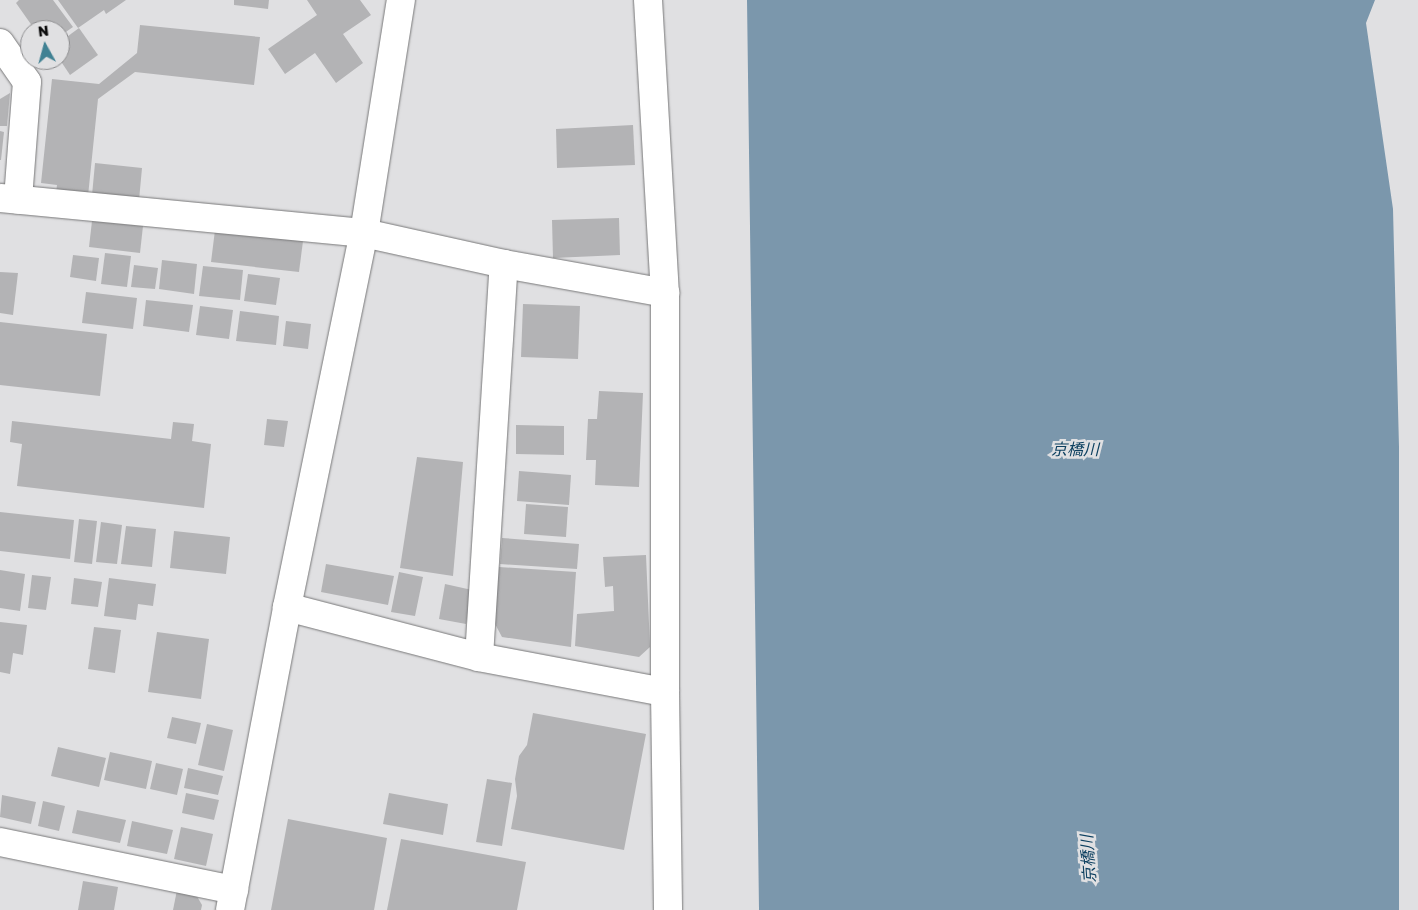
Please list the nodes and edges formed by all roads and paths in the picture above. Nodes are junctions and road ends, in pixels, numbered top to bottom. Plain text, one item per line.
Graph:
1 (401, 0) edge
2 (648, 0) edge
3 (0, 43) edge
4 (9, 199) edge
5 (364, 233) junction
6 (504, 264) junction
7 (665, 293) junction
8 (287, 607) junction
9 (479, 657) junction
10 (665, 692) junction
11 (0, 842) edge
12 (232, 900) edge
13 (668, 910) edge

1 - 5 street
2 - 7 street
3 - 4 street
4 - 5 street
5 - 6 street
5 - 8 street
6 - 7 street
6 - 9 street
7 - 10 street
8 - 9 street
8 - 12 street
9 - 10 street
10 - 13 street
11 - 12 street

